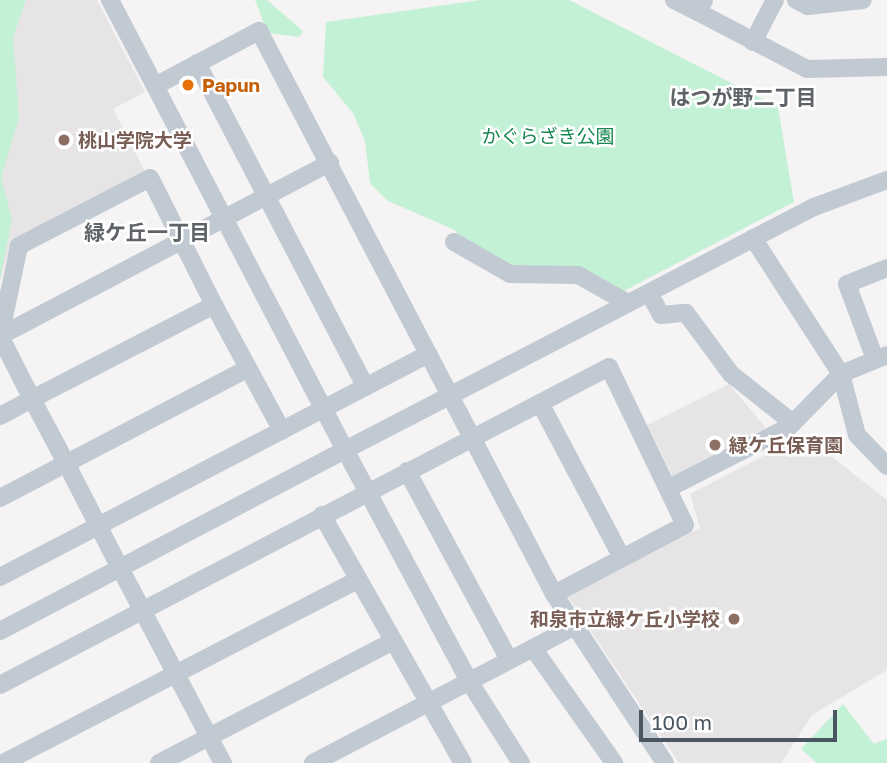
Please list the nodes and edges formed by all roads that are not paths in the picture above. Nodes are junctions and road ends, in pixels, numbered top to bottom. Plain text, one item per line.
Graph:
1 (110, 0) edge
2 (674, 0) edge
3 (775, 0) edge
4 (796, 0) edge
5 (863, 0) edge
6 (701, 6) edge
7 (753, 42) junction
8 (197, 63) junction
9 (887, 66) edge
10 (155, 86) junction
11 (330, 163) junction
12 (887, 180) edge
13 (268, 197) junction
14 (225, 219) junction
15 (753, 238) junction
16 (182, 241) junction
17 (454, 242) dead end
18 (887, 268) edge
19 (649, 293) junction
20 (628, 303) junction
21 (214, 305) junction
22 (0, 336) edge
23 (429, 354) junction
24 (881, 357) edge
25 (247, 369) junction
26 (841, 374) junction
27 (366, 387) junction
28 (451, 396) junction
29 (33, 399) junction
30 (540, 403) junction
31 (323, 410) junction
32 (0, 416) edge
33 (793, 423) junction
34 (282, 431) junction
35 (473, 438) junction
36 (345, 450) junction
37 (885, 461) edge
38 (66, 463) junction
39 (407, 471) junction
40 (671, 487) junction
41 (366, 492) junction
42 (0, 498) edge
43 (322, 515) junction
44 (98, 526) junction
45 (622, 558) junction
46 (120, 568) junction
47 (0, 577) edge
48 (357, 580) junction
49 (554, 594) junction
50 (142, 610) junction
51 (573, 627) junction
52 (0, 631) edge
53 (391, 642) junction
54 (533, 648) junction
55 (509, 660) junction
56 (176, 673) junction
57 (469, 681) junction
58 (0, 685) edge
59 (426, 704) junction
60 (209, 737) junction
61 (461, 762) edge
62 (4, 763) edge
63 (159, 763) edge
64 (223, 763) edge
65 (313, 763) edge
66 (521, 763) edge
67 (614, 763) edge
68 (666, 763) edge

1 - 10 street
2 - 6 street
3 - 7 street
4 - 5 street
6 - 7 street
7 - 9 street
8 - 10 street
8 - 11 street
8 - 13 street
10 - 14 street
11 - 13 street
11 - 23 street
12 - 15 street
13 - 14 street
13 - 27 street
14 - 16 street
14 - 31 street
15 - 19 street
15 - 26 street
16 - 21 street
16 - 22 street
16 - 22 street
17 - 20 street
18 - 24 street
19 - 20 street
19 - 33 street
20 - 28 street
21 - 25 street
21 - 29 street
22 - 29 street
23 - 27 street
23 - 28 street
24 - 26 street
25 - 34 street
25 - 38 street
26 - 33 street
26 - 37 street
27 - 31 street
28 - 35 street
28 - 36 street
29 - 32 street
29 - 38 street
30 - 35 street
30 - 40 street
30 - 45 street
31 - 34 street
31 - 36 street
33 - 40 street
34 - 44 street
35 - 39 street
35 - 49 street
36 - 41 street
36 - 46 street
38 - 42 street
38 - 44 street
39 - 41 street
39 - 55 street
40 - 45 street
41 - 43 street
41 - 57 street
43 - 48 street
43 - 50 street
44 - 46 street
44 - 47 street
45 - 49 street
46 - 50 street
46 - 52 street
48 - 53 street
48 - 56 street
49 - 51 street
50 - 56 street
50 - 58 street
51 - 54 street
51 - 68 street
53 - 59 street
53 - 60 street
54 - 55 street
54 - 67 street
55 - 57 street
56 - 60 street
56 - 62 street
57 - 59 street
57 - 66 street
59 - 61 street
59 - 65 street
60 - 63 street
60 - 64 street

